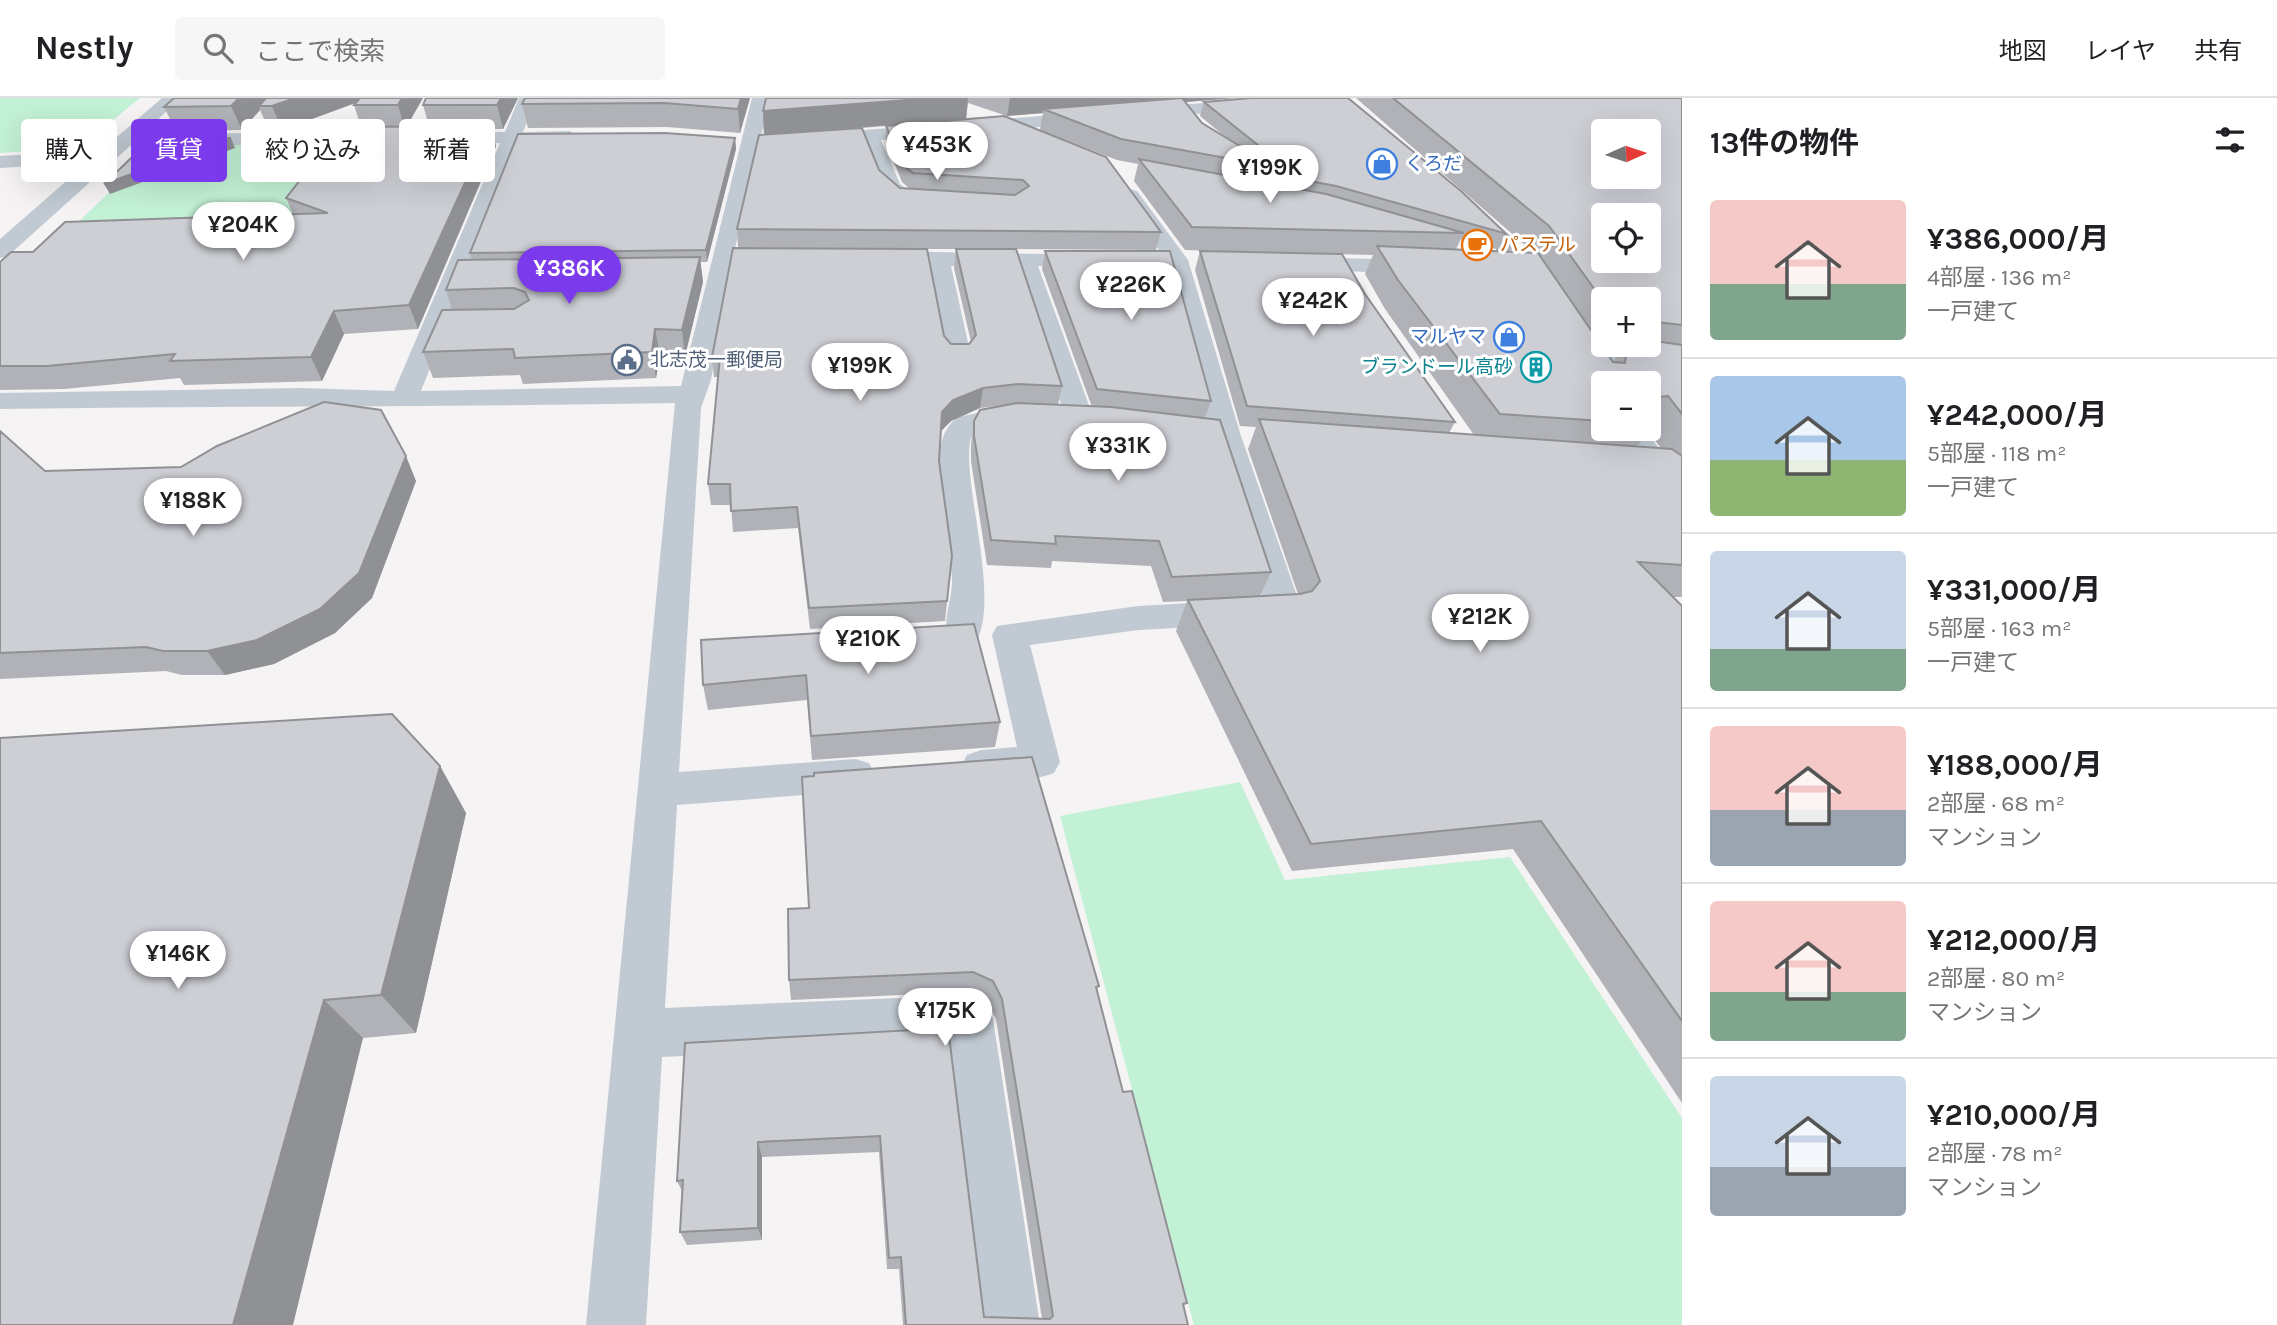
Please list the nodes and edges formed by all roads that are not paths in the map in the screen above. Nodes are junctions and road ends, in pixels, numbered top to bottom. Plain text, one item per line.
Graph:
1 (172, 98) edge
2 (528, 98) edge
3 (761, 98) edge
4 (552, 99) edge
5 (1341, 101) edge
6 (1057, 105) edge
7 (949, 106) dead end
8 (1191, 106) edge
9 (1073, 119) junction
10 (1005, 125) junction
11 (870, 135) junction
12 (584, 136) edge
13 (495, 137) edge
14 (512, 137) junction
15 (241, 139) edge
16 (124, 140) junction
17 (1044, 140) edge
18 (794, 142) edge
19 (117, 146) edge
20 (21, 161) edge
21 (0, 162) edge
22 (1117, 177) edge
23 (76, 182) edge
24 (1235, 191) edge
25 (1262, 196) junction
26 (946, 201) edge
27 (1286, 201) edge
28 (0, 251) edge
29 (749, 257) edge
30 (859, 258) edge
31 (938, 258) junction
32 (1024, 259) junction
33 (1121, 260) edge
34 (1149, 260) edge
35 (1177, 260) junction
36 (1205, 261) edge
37 (720, 264) junction
38 (1275, 264) edge
39 (1436, 267) edge
40 (695, 272) edge
41 (457, 275) junction
42 (483, 275) edge
43 (1569, 330) edge
44 (958, 356) edge
45 (1682, 366) edge
46 (693, 394) junction
47 (404, 400) junction
48 (0, 401) edge
49 (1080, 419) junction
50 (1113, 420) edge
51 (1213, 434) junction
52 (1260, 440) edge
53 (1639, 441) edge
54 (1656, 469) edge
55 (1682, 490) edge
56 (1010, 635) junction
57 (947, 768) edge
58 (893, 772) edge
59 (658, 790) junction
60 (638, 1034) junction
61 (616, 1325) edge
62 (1010, 1325) edge

1 - 16 street
2 - 4 street
2 - 14 street
3 - 37 street
5 - 8 street
6 - 9 street
7 - 10 street
8 - 9 street
8 - 25 street
9 - 10 street
10 - 11 street
10 - 17 street
11 - 18 street
11 - 26 street
12 - 14 street
13 - 14 street
14 - 41 street
15 - 16 street
16 - 19 street
20 - 21 street
22 - 35 street
23 - 28 street
24 - 25 street
25 - 27 street
29 - 37 street
30 - 31 street
31 - 32 street
31 - 44 street
32 - 33 street
32 - 49 street
34 - 35 street
35 - 36 street
35 - 51 street
37 - 40 street
37 - 46 street
38 - 39 street
41 - 42 street
41 - 47 street
43 - 45 street
46 - 47 street
46 - 59 street
47 - 48 street
49 - 50 street
49 - 56 street
51 - 52 street
51 - 56 street
53 - 54 street
54 - 55 street
56 - 57 street
58 - 59 street
59 - 60 street
60 - 61 street
60 - 62 street

